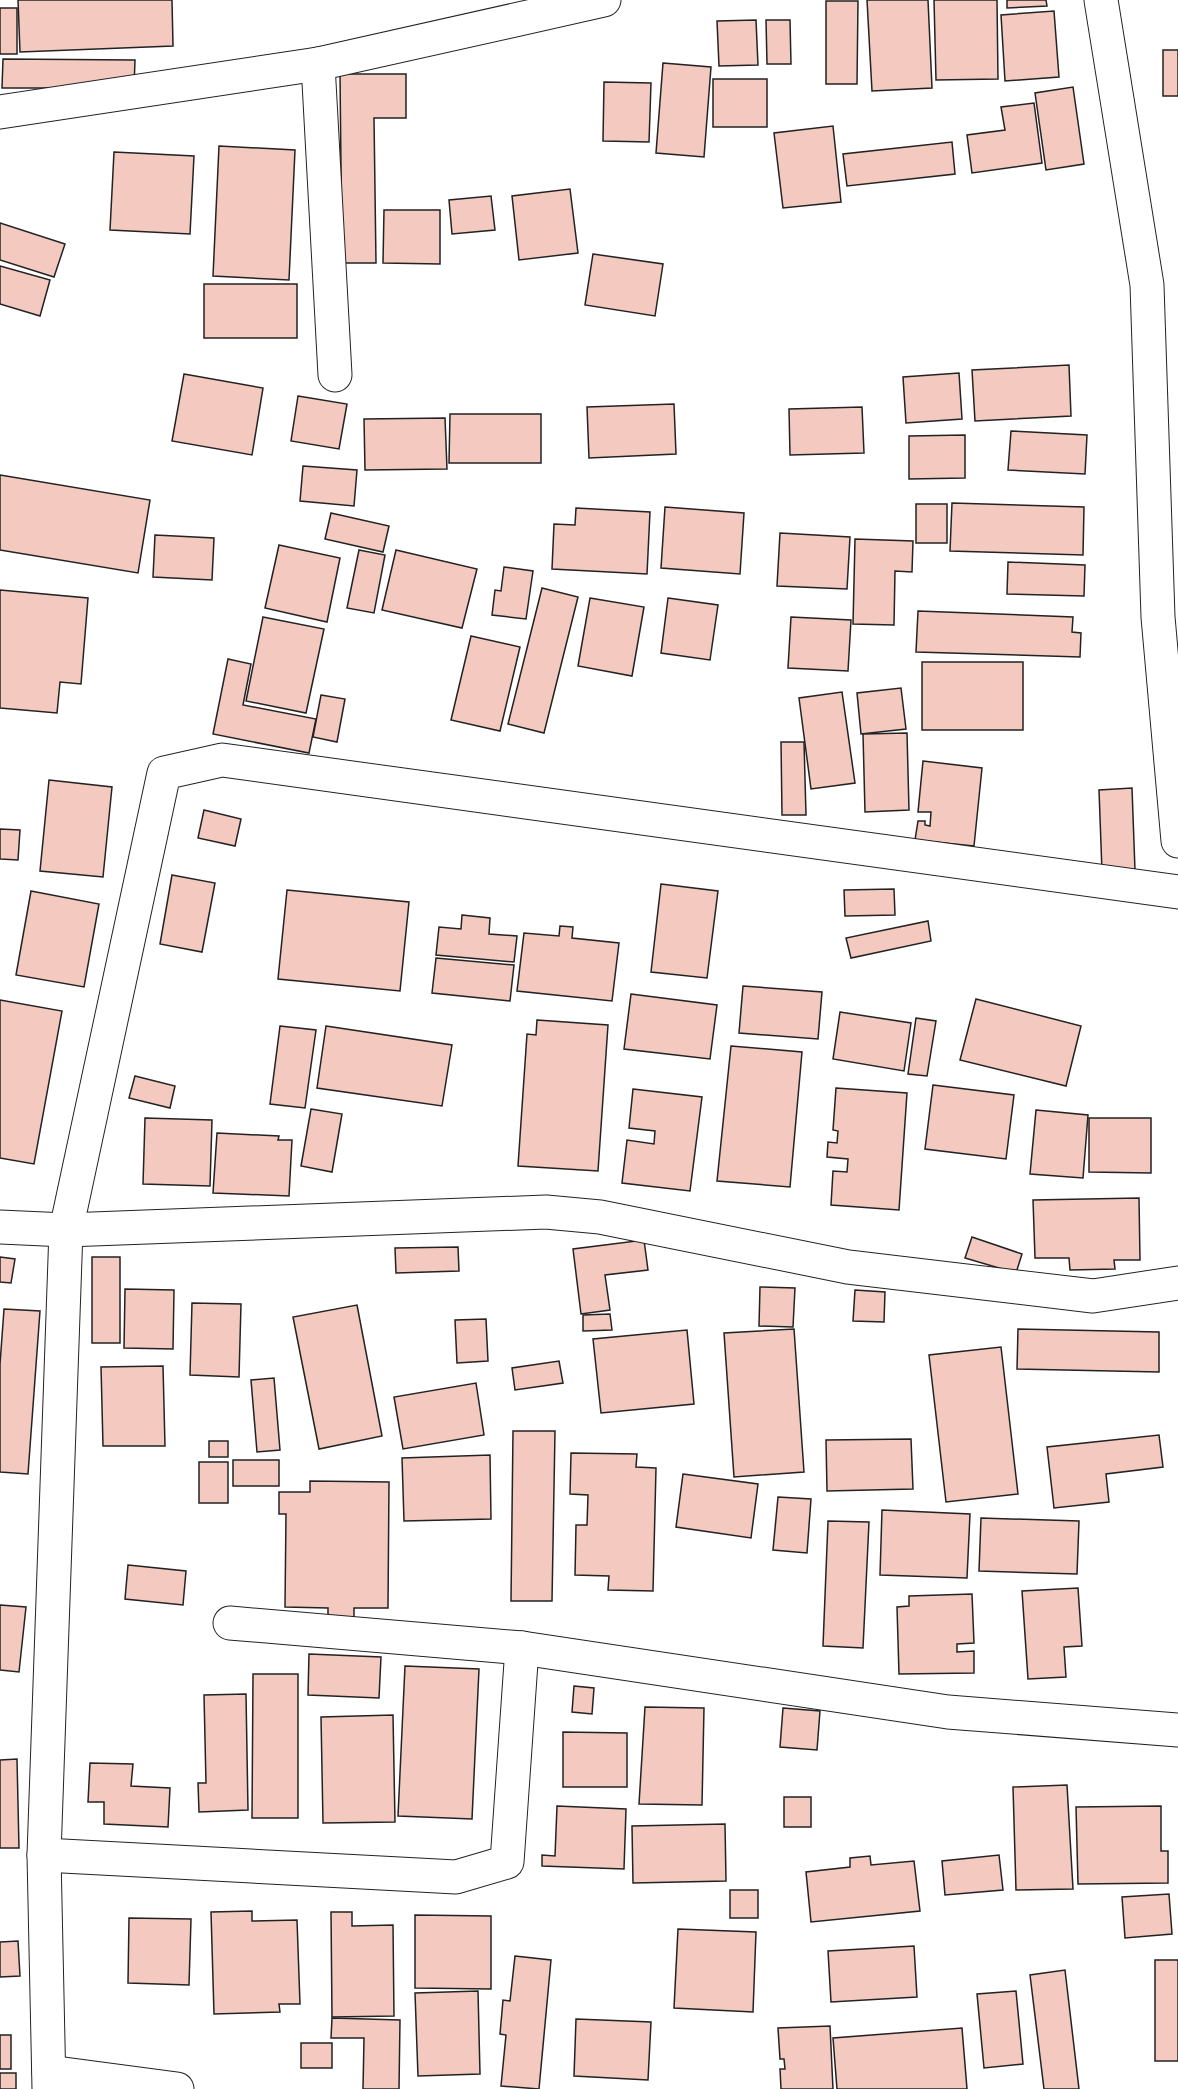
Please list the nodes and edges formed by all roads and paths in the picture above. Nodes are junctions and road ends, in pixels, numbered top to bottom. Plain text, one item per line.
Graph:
1 (604, 0) edge
2 (1101, 0) edge
3 (318, 64) junction
4 (0, 112) edge
5 (335, 375) dead end
6 (1168, 615) edge
7 (1178, 841) edge
8 (1178, 892) edge
9 (0, 1227) edge
10 (66, 1230) junction
11 (1178, 1283) edge
12 (230, 1623) dead end
13 (522, 1648) junction
14 (1178, 1730) edge
15 (44, 1854) junction
16 (49, 2081) edge
17 (177, 2089) edge

1 - 3 street
2 - 6 street
3 - 4 street
3 - 5 street
6 - 7 street
8 - 10 street
9 - 10 street
10 - 11 street
10 - 15 street
12 - 13 street
13 - 14 street
13 - 15 street
15 - 16 street
16 - 17 street

